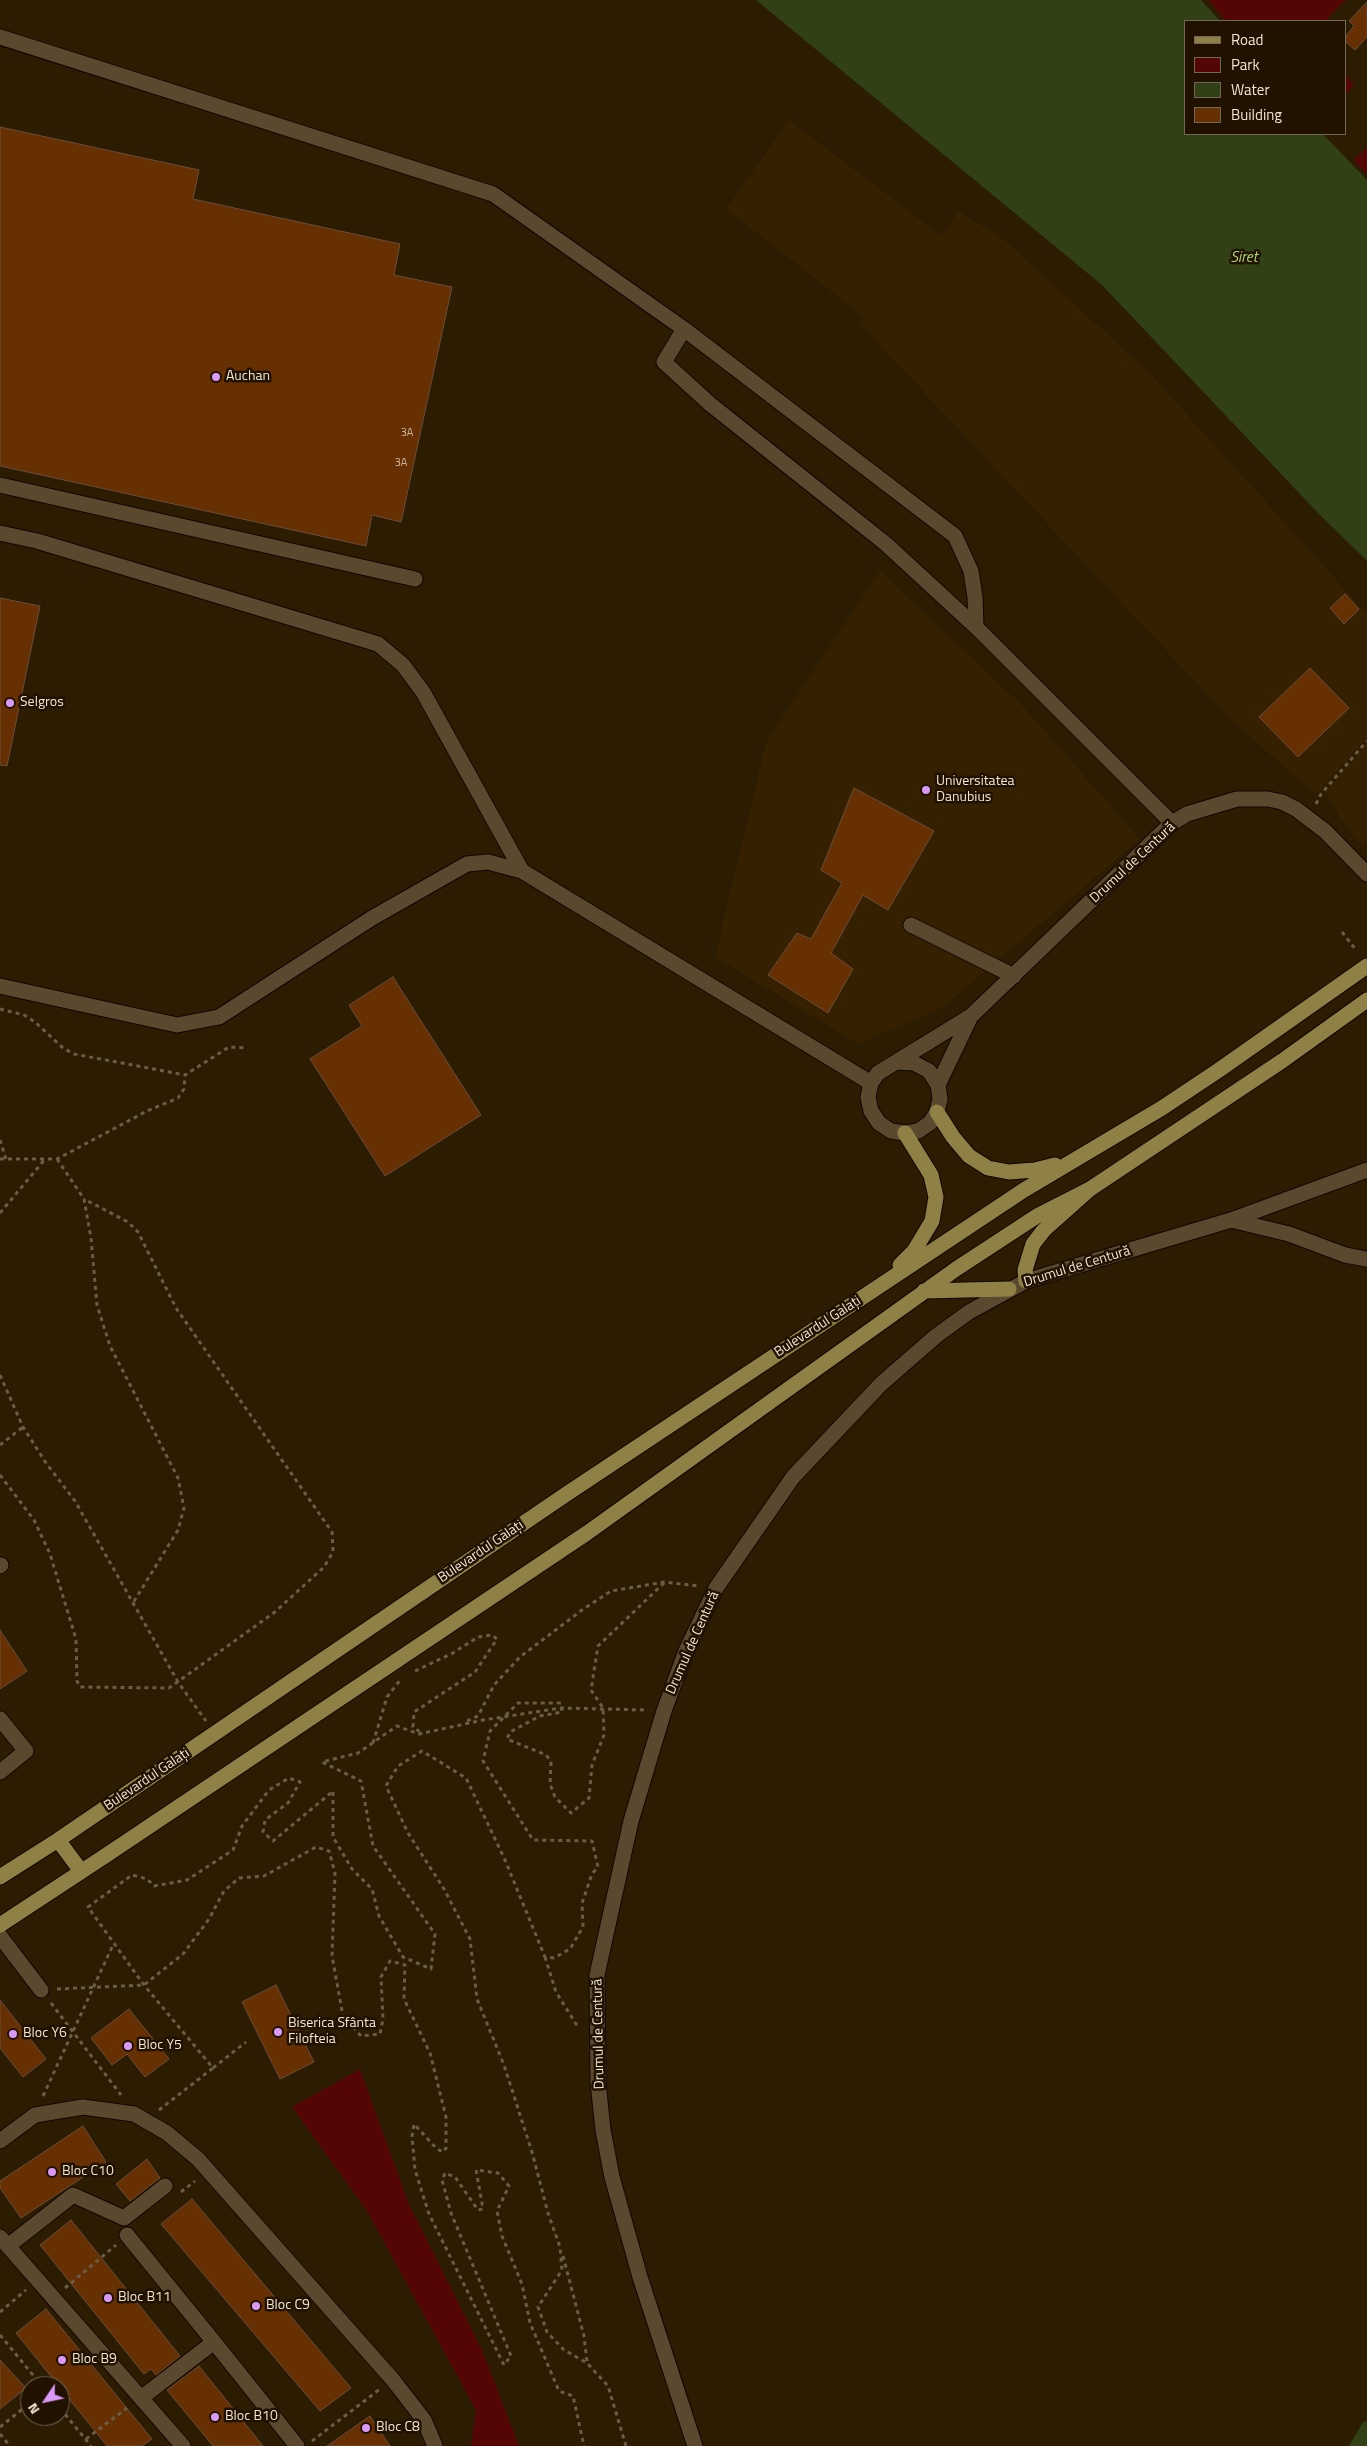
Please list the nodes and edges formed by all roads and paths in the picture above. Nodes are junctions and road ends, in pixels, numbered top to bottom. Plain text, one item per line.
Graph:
1 (0, 37) edge
2 (684, 329) junction
3 (0, 485) edge
4 (0, 533) edge
5 (415, 579) dead end
6 (976, 627) junction
7 (1367, 741) edge
8 (1310, 818) junction
9 (1172, 823) junction
10 (522, 871) junction
11 (1367, 874) edge
12 (912, 925) dead end
13 (1342, 932) dead end
14 (1356, 950) dead end
15 (1367, 966) edge
16 (1014, 976) junction
17 (0, 986) edge
18 (1367, 1000) edge
19 (0, 1010) edge
20 (971, 1016) junction
21 (247, 1048) dead end
22 (898, 1062) junction
23 (184, 1075) junction
24 (871, 1083) junction
25 (938, 1085) junction
26 (937, 1112) junction
27 (904, 1133) junction
28 (0, 1140) edge
29 (46, 1158) junction
30 (0, 1159) edge
31 (6, 1159) junction
32 (56, 1159) junction
33 (1070, 1161) junction
34 (1367, 1170) edge
35 (1090, 1189) junction
36 (84, 1200) junction
37 (0, 1213) edge
38 (1231, 1220) junction
39 (1367, 1259) edge
40 (1026, 1281) junction
41 (880, 1286) junction
42 (1009, 1289) junction
43 (924, 1291) junction
44 (0, 1376) edge
45 (23, 1427) junction
46 (0, 1445) edge
47 (0, 1475) edge
48 (665, 1582) junction
49 (716, 1588) junction
50 (132, 1603) junction
51 (412, 1672) dead end
52 (404, 1676) dead end
53 (178, 1682) junction
54 (562, 1708) junction
55 (603, 1708) junction
56 (664, 1712) junction
57 (505, 1716) junction
58 (0, 1719) edge
59 (459, 1724) junction
60 (421, 1733) junction
61 (215, 1734) junction
62 (373, 1743) junction
63 (0, 1772) edge
64 (58, 1840) junction
65 (81, 1871) junction
66 (0, 1877) edge
67 (0, 1924) edge
68 (0, 1936) edge
69 (113, 1945) junction
70 (544, 1957) junction
71 (144, 1985) junction
72 (93, 1988) junction
73 (41, 1990) junction
74 (73, 2030) junction
75 (596, 2033) junction
76 (246, 2042) dead end
77 (212, 2068) junction
78 (34, 2115) junction
79 (141, 2117) junction
80 (0, 2142) edge
81 (165, 2186) dead end
82 (127, 2236) dead end
83 (4, 2242) edge
84 (561, 2249) junction
85 (38, 2280) junction
86 (0, 2312) edge
87 (0, 2335) edge
88 (214, 2342) junction
89 (587, 2363) junction
90 (34, 2376) edge
91 (393, 2380) junction
92 (141, 2398) junction
93 (20, 2411) edge
94 (70, 2420) edge
95 (0, 2427) edge
96 (0, 2434) edge
97 (86, 2439) junction
98 (10, 2446) edge
99 (91, 2446) edge
100 (183, 2446) edge
101 (297, 2446) edge
102 (306, 2446) edge
103 (435, 2446) edge
104 (584, 2446) edge
105 (626, 2446) edge
106 (696, 2446) edge

1 - 2 street
2 - 6 street
2 - 6 street
3 - 5 street
4 - 10 street
6 - 9 street
7 - 8 path
8 - 9 street, Drumul de Centură
8 - 11 street, Drumul de Centură
9 - 16 street, Drumul de Centură
10 - 17 street
10 - 24 street
12 - 16 street
13 - 14 path
15 - 33 main road
16 - 20 street, Drumul de Centură
18 - 35 main road
19 - 23 path
20 - 22 street, Drumul de Centură
20 - 25 street, Drumul de Centură
21 - 23 path
22 - 24 street, Drumul de Centură
22 - 25 street
23 - 32 path
24 - 27 street
25 - 26 street, Drumul de Centură
26 - 27 street
26 - 33 main road
27 - 41 main road
28 - 31 path
29 - 31 path
29 - 32 path
29 - 37 path
30 - 31 path
32 - 36 path
33 - 41 main road, Bulevardul Galați
34 - 38 street, Drumul de Centură
35 - 40 main road
35 - 43 main road
36 - 50 path
36 - 53 path
38 - 39 street
38 - 40 street, Drumul de Centură
40 - 42 street, Drumul de Centură
41 - 61 main road, Bulevardul Galați
42 - 43 main road
42 - 49 street, Drumul de Centură
43 - 65 main road
44 - 45 path
45 - 46 path
45 - 50 path
47 - 53 path
48 - 49 path
48 - 55 path
48 - 59 path
49 - 56 street, Drumul de Centură
50 - 53 path
51 - 60 path
52 - 62 path
53 - 61 path
54 - 55 path
54 - 55 path
54 - 57 path
54 - 57 path
55 - 56 path
56 - 75 street, Drumul de Centură
57 - 59 path
57 - 70 path
58 - 63 street
59 - 60 path
60 - 62 path
61 - 64 main road, Bulevardul Galați
62 - 69 path
64 - 65 main road
64 - 66 main road, Bulevardul Galați
65 - 67 main road
68 - 73 street
69 - 71 path
69 - 72 path
70 - 75 path
70 - 84 path
71 - 72 path
71 - 77 path
71 - 104 path
72 - 73 path
72 - 74 path
73 - 74 path
74 - 78 path
74 - 79 path
75 - 106 street, Drumul de Centură
76 - 77 path
77 - 79 path
78 - 79 street
78 - 80 street
79 - 91 street
81 - 83 street
82 - 88 street
83 - 85 street
84 - 89 path
84 - 89 path
85 - 86 path
85 - 92 street
87 - 90 path
88 - 92 street
88 - 101 street
89 - 105 path
91 - 102 path
91 - 103 street
92 - 97 path
92 - 100 street
93 - 95 path
94 - 97 path
96 - 98 path
97 - 99 path

